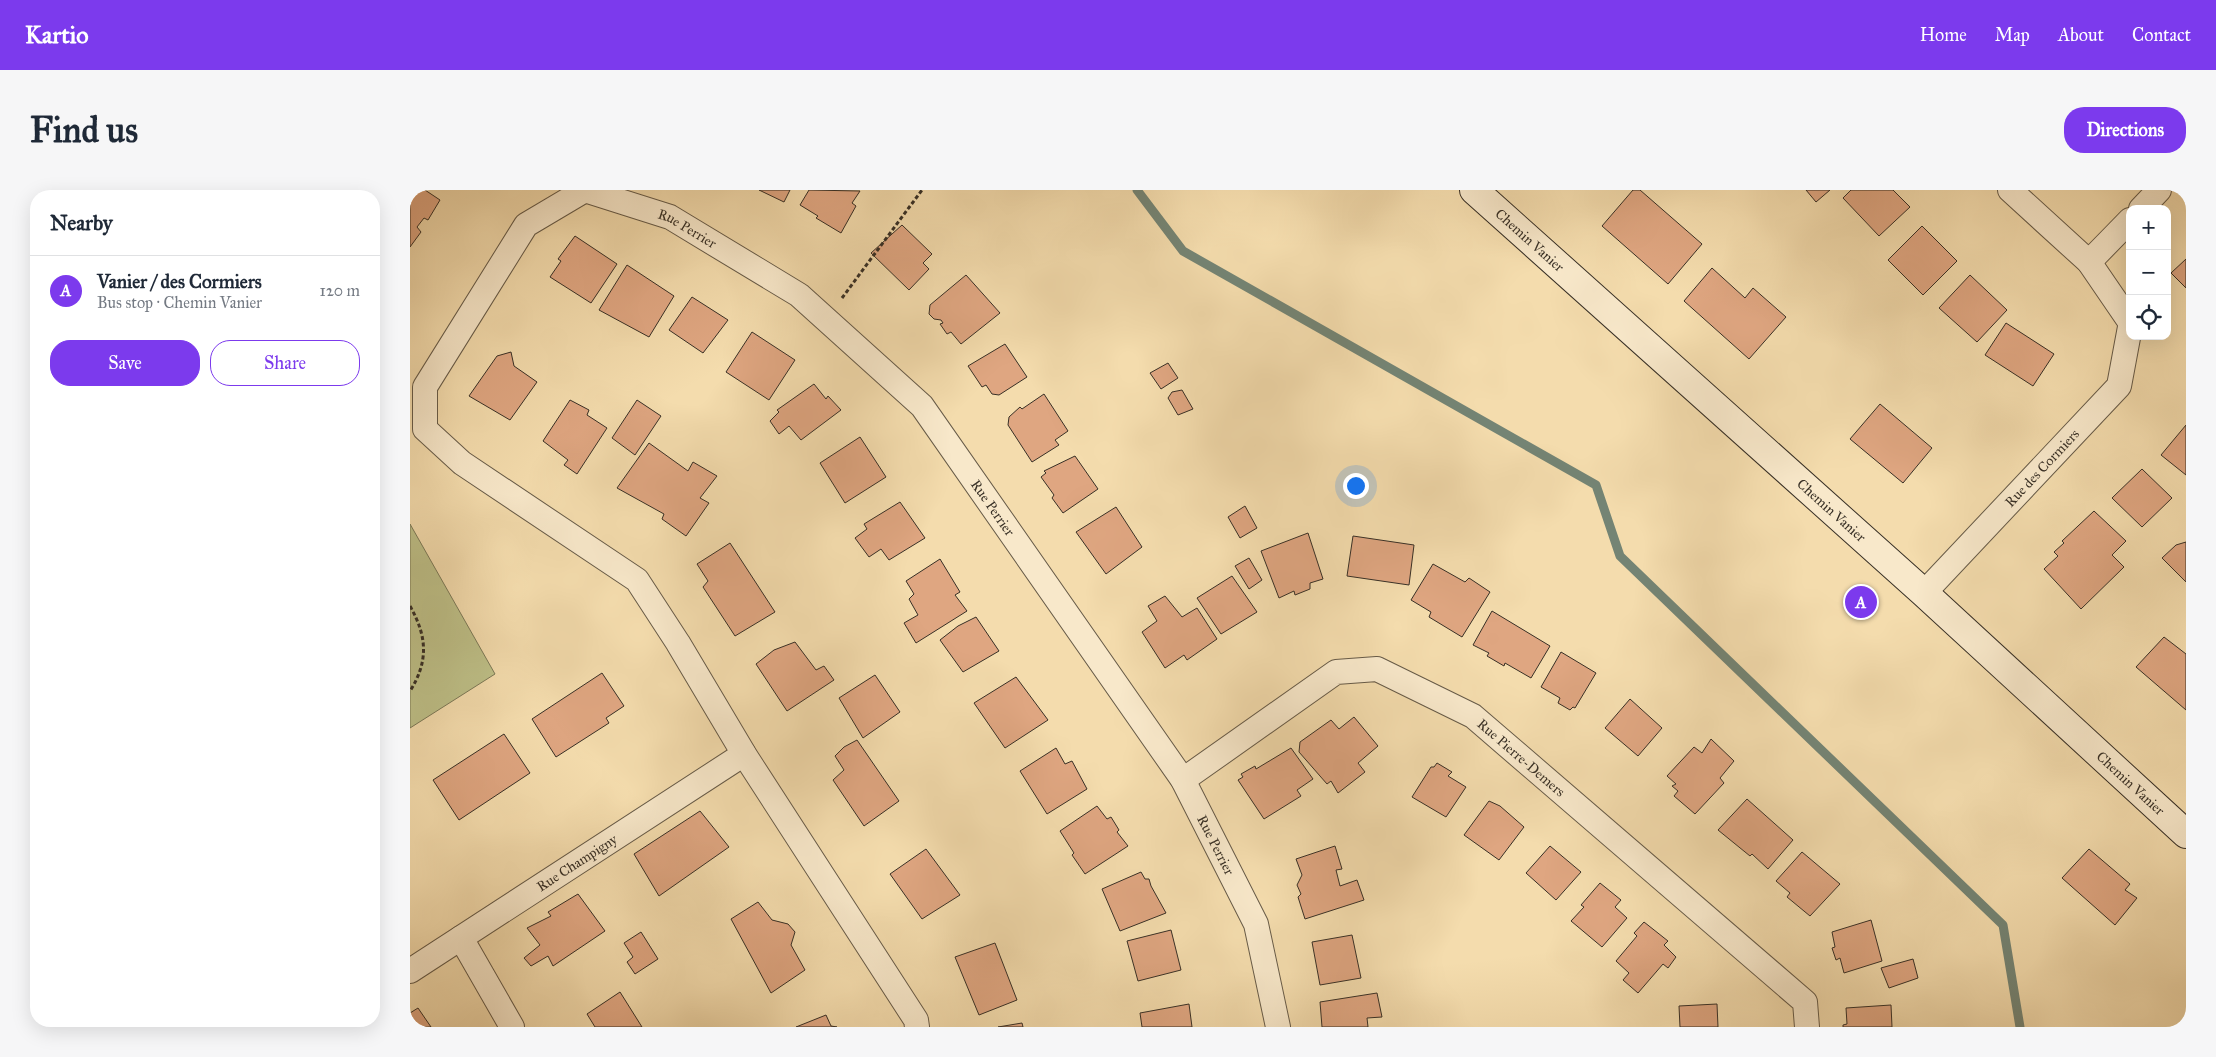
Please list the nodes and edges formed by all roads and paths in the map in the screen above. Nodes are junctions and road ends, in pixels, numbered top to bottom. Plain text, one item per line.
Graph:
1 (922, 190) edge
2 (1474, 190) edge
3 (2010, 190) edge
4 (2159, 190) edge
5 (2145, 205) edge
6 (2126, 224) edge
7 (2089, 262) junction
8 (2126, 316) edge
9 (826, 320) junction
10 (2128, 340) edge
11 (1924, 593) junction
12 (410, 606) edge
13 (410, 691) edge
14 (744, 754) junction
15 (1183, 780) junction
16 (2186, 834) edge
17 (461, 938) junction
18 (410, 971) edge
19 (512, 1027) edge
20 (917, 1027) edge
21 (1278, 1027) edge
22 (1807, 1027) edge

1 - 9 path
2 - 11 street, Chemin Vanier
3 - 7 street
4 - 5 street
6 - 7 street
7 - 8 street
9 - 14 street, Rue Perrier
9 - 15 street, Rue Perrier
10 - 11 street, Rue des Cormiers
11 - 16 street, Chemin Vanier
12 - 13 path
14 - 17 street, Rue Champigny
14 - 20 street, Rue Perrier
15 - 21 street, Rue Perrier
15 - 22 street, Rue Pierre-Demers
17 - 18 street, Rue Champigny
17 - 19 street

